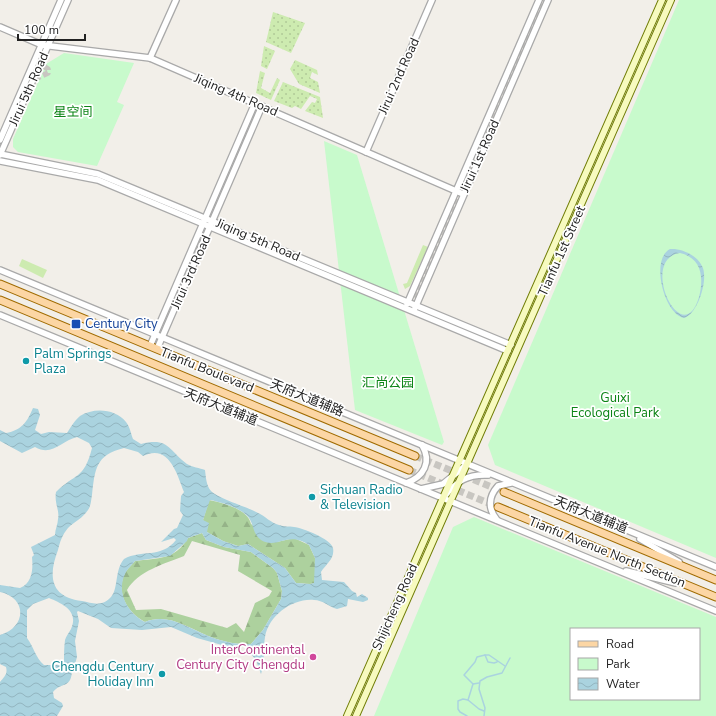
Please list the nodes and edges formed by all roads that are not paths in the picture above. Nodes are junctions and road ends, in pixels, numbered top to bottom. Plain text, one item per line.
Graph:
1 (61, 0) edge
2 (68, 0) edge
3 (176, 0) edge
4 (432, 0) edge
5 (539, 0) edge
6 (548, 0) edge
7 (662, 0) edge
8 (672, 0) edge
9 (0, 28) edge
10 (42, 45) junction
11 (48, 45) junction
12 (150, 58) junction
13 (255, 104) junction
14 (262, 106) junction
15 (0, 140) tunnel mouth
16 (366, 152) junction
17 (0, 154) edge
18 (0, 161) edge
19 (456, 191) junction
20 (464, 194) junction
21 (206, 218) junction
22 (203, 224) junction
23 (212, 224) junction
24 (0, 270) edge
25 (0, 284) edge
26 (0, 300) edge
27 (408, 302) junction
28 (405, 308) junction
29 (414, 309) junction
30 (0, 315) edge
31 (155, 335) junction
32 (162, 338) junction
33 (154, 348) junction
34 (509, 348) junction
35 (422, 445) junction
36 (415, 456) tunnel mouth
37 (460, 461) junction
38 (467, 464) junction
39 (409, 470) tunnel mouth
40 (492, 475) junction
41 (452, 478) junction
42 (459, 481) junction
43 (406, 483) junction
44 (514, 483) junction
45 (421, 489) junction
46 (504, 492) tunnel mouth
47 (443, 498) junction
48 (450, 501) junction
49 (498, 507) tunnel mouth
50 (497, 521) junction
51 (622, 528) junction
52 (606, 566) junction
53 (716, 567) edge
54 (699, 573) junction
55 (716, 580) edge
56 (693, 588) junction
57 (716, 597) edge
58 (716, 611) edge
59 (347, 716) edge
60 (356, 716) edge

1 - 10 street, Jirui 5th Road
2 - 11 street, Jirui 5th Road
3 - 12 street
4 - 16 street, Jirui 2nd Road
5 - 19 street, Jirui 1st Road
6 - 20 street, Jirui 1st Road
7 - 34 main road, Tianfu 1st Street
8 - 38 main road, Tianfu 1st Street
9 - 10 street, Jiqing 4th Road
10 - 11 street, Jiqing 4th Road
10 - 15 street, Jirui 5th Road
11 - 12 street, Jiqing 4th Road
11 - 17 street, Jirui 5th Road
12 - 13 street, Jiqing 4th Road
13 - 14 street, Jiqing 4th Road
13 - 21 street, Jirui 3rd Road
14 - 16 street, Jiqing 4th Road
14 - 23 street, Jirui 3rd Road
16 - 19 street, Jiqing 4th Road
17 - 21 street, Jiqing 5th Road
18 - 22 street, Jiqing 5th Road
19 - 20 street, Jiqing 4th Road
19 - 27 street, Jirui 1st Road
20 - 29 street, Jirui 1st Road
21 - 22 street, Jirui 3rd Road
21 - 23 street, Jiqing 5th Road
22 - 23 street, Jiqing 5th Road
22 - 31 street, Jirui 3rd Road
23 - 27 street, Jiqing 5th Road
23 - 28 street, Jiqing 5th Road
23 - 32 street, Jirui 3rd Road
24 - 31 street, 天府大道辅路
25 - 33 main road, Tianfu Boulevard
26 - 39 main road, Tianfu Boulevard
27 - 28 street, Jirui 1st Road
27 - 29 street, Jiqing 5th Road
28 - 29 street, Jiqing 5th Road
29 - 34 street, Jiqing 5th Road
30 - 43 street, 天府大道辅道
31 - 32 street, 天府大道辅路
31 - 33 street, Jirui 3rd Road
32 - 33 street, Jirui 3rd Road
32 - 35 street, 天府大道辅路
33 - 36 main road, Tianfu Boulevard
34 - 37 main road, Tianfu 1st Street
35 - 37 street, 天府大道辅路
35 - 43 street
37 - 38 street, 天府大道辅路
37 - 41 main road, Tianfu 1st Street
38 - 40 street, 天府大道辅道
38 - 41 street
38 - 42 main road, Tianfu 1st Street
40 - 42 street
40 - 44 street, 天府大道辅道
41 - 45 street
41 - 47 main road, Tianfu 1st Street
42 - 47 street
42 - 48 main road, Tianfu 1st Street
43 - 45 street, 天府大道辅道
44 - 50 street
44 - 51 street, 天府大道辅道
45 - 47 street, 天府大道辅道
46 - 54 main road, Tianfu Avenue North Section
47 - 48 street, 天府大道辅道
47 - 59 main road, Shijicheng Road
48 - 50 street
48 - 60 main road, Shijicheng Road
49 - 56 main road, Tianfu Avenue North Section
50 - 52 street
51 - 53 street, 天府大道辅道
51 - 54 street
52 - 56 street
52 - 58 street
54 - 55 main road, Tianfu Avenue North Section
56 - 57 main road, Tianfu Avenue North Section

